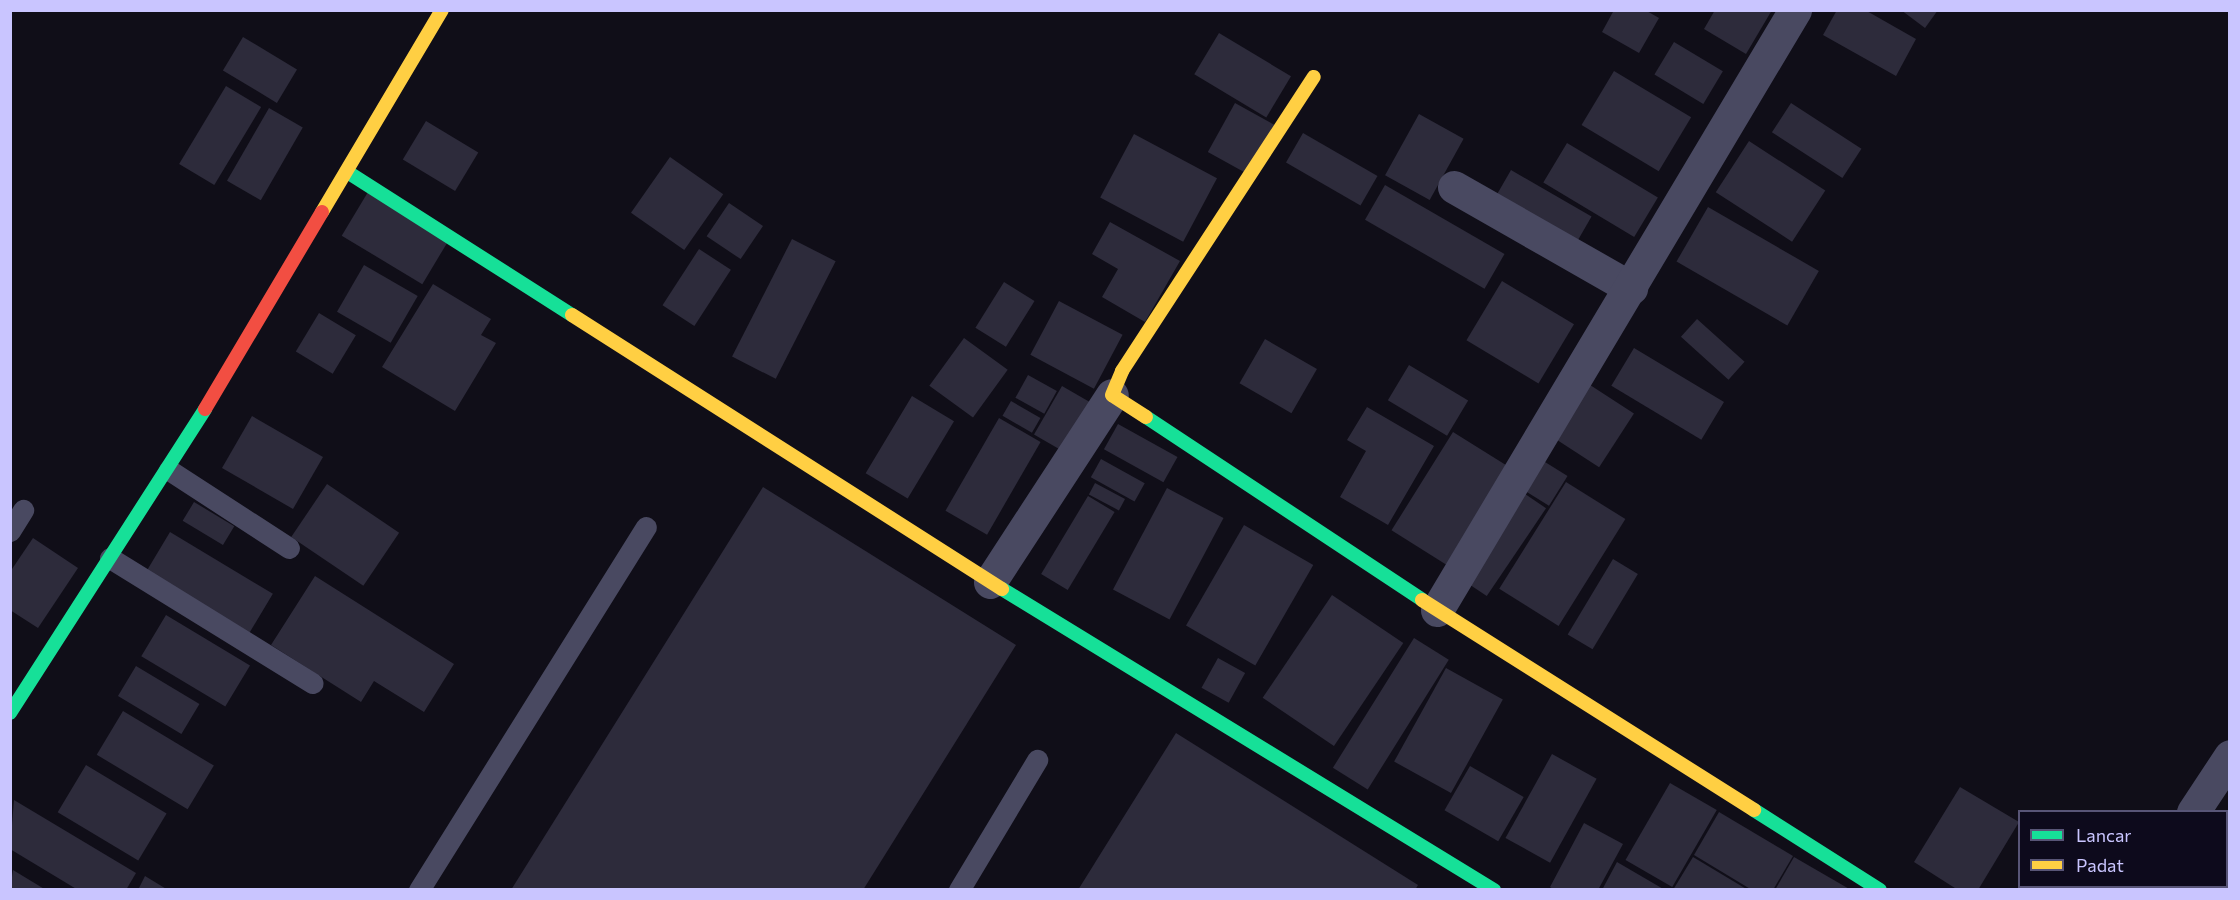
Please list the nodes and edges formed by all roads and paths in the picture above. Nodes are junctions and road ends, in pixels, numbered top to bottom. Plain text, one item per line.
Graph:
1 (442, 10) edge
2 (1795, 10) edge
3 (1314, 77) dead end
4 (350, 173) junction
5 (1454, 187) dead end
6 (1631, 288) junction
7 (1112, 394) junction
8 (170, 470) junction
9 (23, 510) dead end
10 (646, 526) dead end
11 (10, 531) edge
12 (289, 548) dead end
13 (110, 558) junction
14 (990, 582) junction
15 (1437, 610) junction
16 (312, 683) dead end
17 (10, 713) edge
18 (2229, 756) edge
19 (1037, 760) dead end
20 (2194, 810) edge
21 (419, 890) edge
22 (959, 890) edge
23 (1494, 890) edge
24 (1880, 890) edge

1 - 4 street
2 - 6 street
3 - 7 street
4 - 8 street
4 - 14 street
5 - 6 street
6 - 15 street
7 - 14 street
7 - 15 street
8 - 12 lane
8 - 13 street
9 - 11 lane
10 - 21 lane
13 - 16 lane
13 - 17 street
14 - 23 street
15 - 24 street
18 - 20 street
19 - 22 lane

